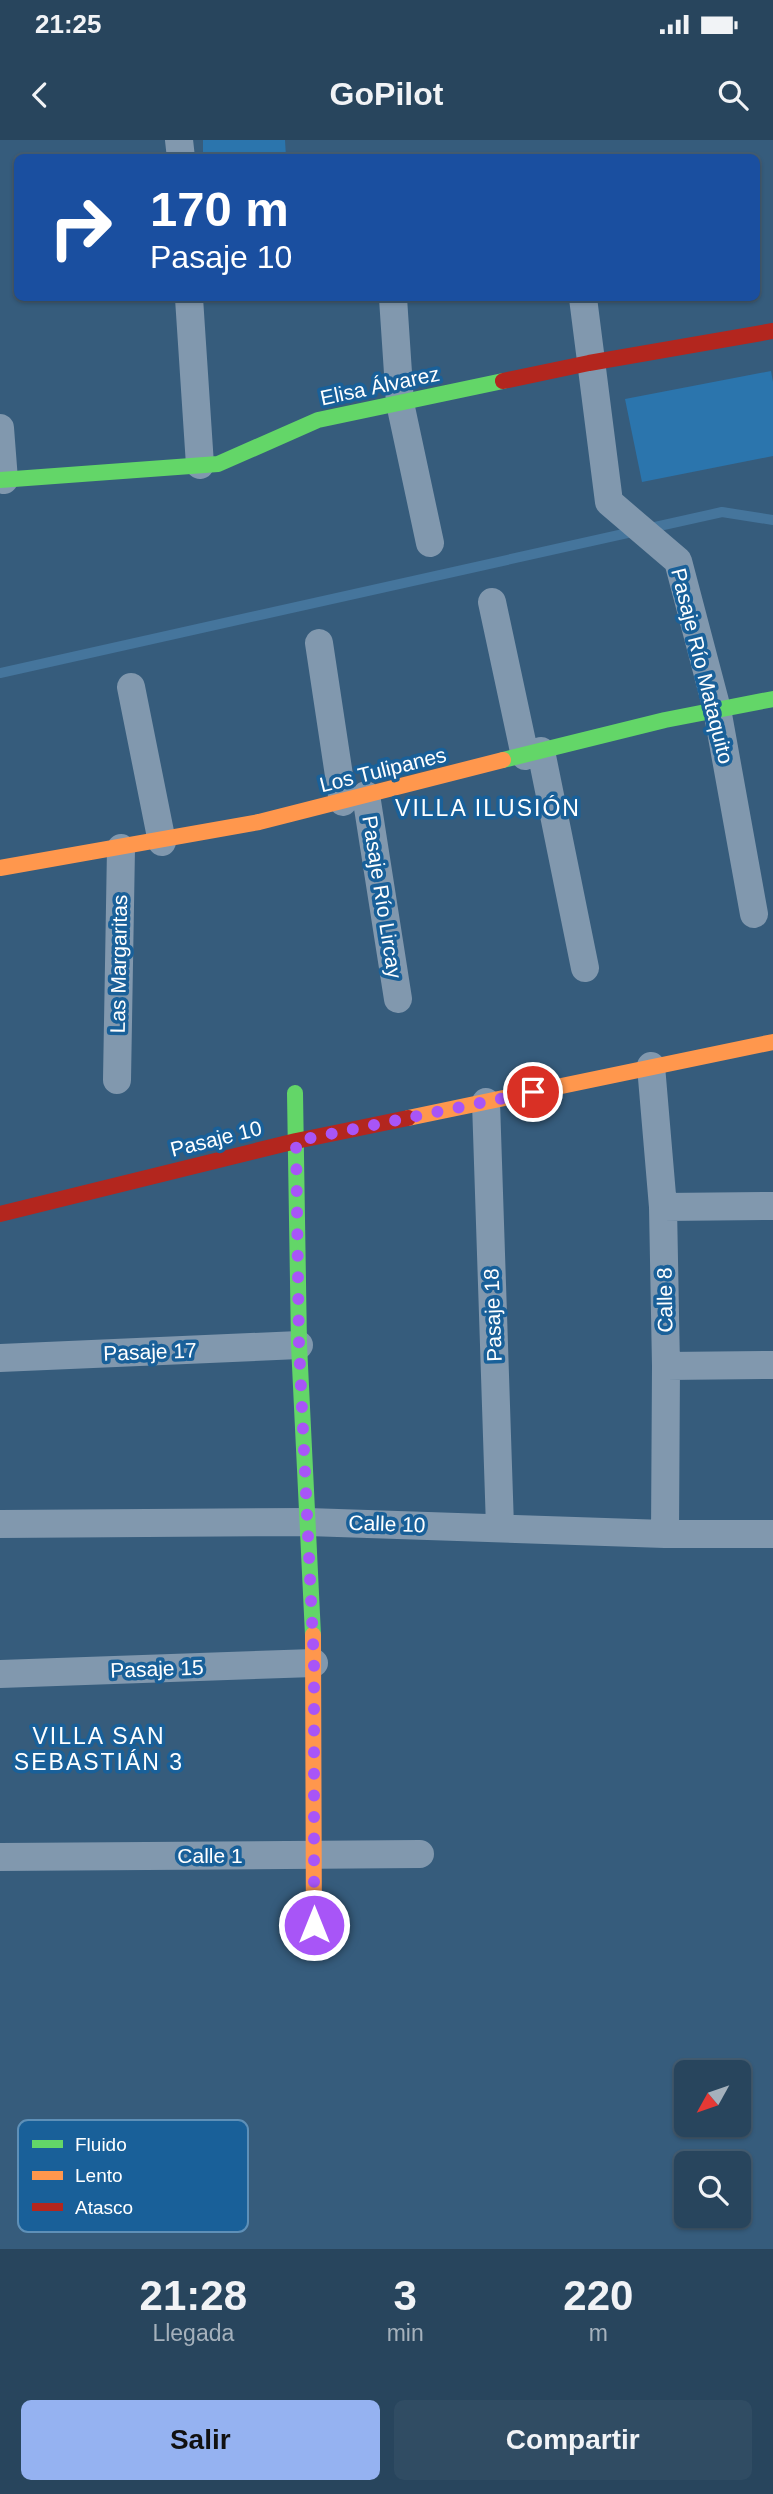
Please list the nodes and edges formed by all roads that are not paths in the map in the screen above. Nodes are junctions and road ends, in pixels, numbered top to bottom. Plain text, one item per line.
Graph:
1 (190, 301) edge
2 (393, 301) edge
3 (583, 301) edge
4 (773, 331) edge
5 (589, 363) junction
6 (400, 403) junction
7 (0, 428) edge
8 (200, 465) junction
9 (2, 480) edge
10 (430, 543) dead end
11 (492, 602) dead end
12 (318, 643) dead end
13 (131, 687) dead end
14 (773, 699) edge
15 (717, 709) junction
16 (533, 753) junction
17 (354, 799) junction
18 (162, 842) junction
19 (121, 848) junction
20 (0, 868) edge
21 (754, 914) dead end
22 (585, 968) dead end
23 (398, 999) dead end
24 (773, 1042) edge
25 (651, 1066) junction
26 (117, 1080) dead end
27 (295, 1093) dead end
28 (486, 1102) junction
29 (296, 1141) junction
30 (773, 1206) edge
31 (663, 1207) junction
32 (0, 1214) edge
33 (299, 1345) junction
34 (0, 1358) edge
35 (773, 1365) edge
36 (666, 1366) junction
37 (309, 1522) junction
38 (0, 1524) edge
39 (499, 1527) junction
40 (665, 1534) junction
41 (773, 1534) edge
42 (314, 1663) junction
43 (0, 1674) edge
44 (420, 1854) dead end
45 (314, 1856) junction
46 (0, 1857) edge
47 (314, 1948) dead end

1 - 8 street
2 - 6 street
3 - 5 street, Pasaje Río Mataquito
4 - 5 street, Elisa Álvarez
5 - 6 street, Elisa Álvarez
5 - 15 street, Pasaje Río Mataquito
6 - 8 street, Elisa Álvarez
6 - 10 street
7 - 9 street
8 - 9 street, Elisa Álvarez
11 - 16 street
12 - 17 street, Pasaje Río Lircay
13 - 18 street
14 - 15 street, Los Tulipanes
15 - 16 street, Los Tulipanes
15 - 21 street, Pasaje Río Mataquito
16 - 17 street, Los Tulipanes
16 - 22 street
17 - 18 street, Los Tulipanes
17 - 23 street, Pasaje Río Lircay
18 - 19 street, Los Tulipanes
19 - 20 street, Los Tulipanes
19 - 26 street, Las Margaritas
24 - 25 street, Pasaje 10
25 - 28 street, Pasaje 10
25 - 31 street, Calle 8
27 - 29 street
28 - 29 street, Pasaje 10
28 - 39 street, Pasaje 18
29 - 32 street, Pasaje 10
29 - 33 street
30 - 31 street
31 - 36 street, Calle 8
33 - 34 street, Pasaje 17
33 - 37 street
35 - 36 street
36 - 40 street, Calle 8
37 - 38 street, Calle 10
37 - 39 street, Calle 10
37 - 42 street
39 - 40 street, Calle 10
40 - 41 street, Calle 10
42 - 43 street, Pasaje 15
42 - 45 street
44 - 45 street, Calle 1
45 - 46 street, Calle 1
45 - 47 street

